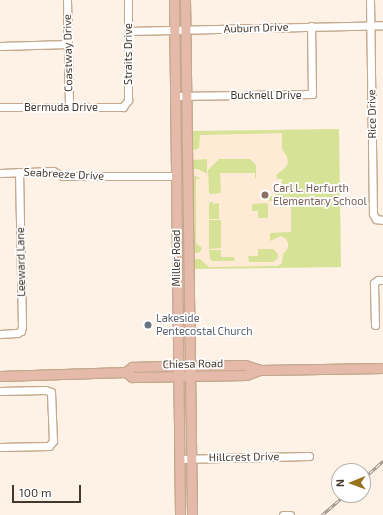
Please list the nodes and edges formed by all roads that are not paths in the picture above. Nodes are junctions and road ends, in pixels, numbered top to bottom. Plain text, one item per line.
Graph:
1 (67, 0) edge
2 (128, 0) edge
3 (174, 0) edge
4 (185, 0) edge
5 (370, 0) edge
6 (370, 25) junction
7 (383, 25) edge
8 (311, 26) junction
9 (128, 30) junction
10 (175, 30) junction
11 (185, 30) junction
12 (68, 44) junction
13 (0, 46) edge
14 (175, 96) junction
15 (186, 96) junction
16 (69, 106) junction
17 (0, 107) edge
18 (123, 107) joint
19 (19, 172) junction
20 (0, 173) edge
21 (176, 176) junction
22 (383, 220) edge
23 (383, 280) edge
24 (375, 325) dead end
25 (0, 334) edge
26 (178, 366) junction
27 (189, 366) junction
28 (383, 368) edge
29 (260, 370) junction
30 (126, 372) junction
31 (0, 376) edge
32 (179, 376) junction
33 (190, 376) junction
34 (0, 390) edge
35 (0, 447) edge
36 (309, 456) dead end
37 (180, 459) junction
38 (191, 459) junction
39 (180, 515) edge
40 (192, 515) edge
41 (283, 515) edge
42 (290, 515) edge

1 - 12 street, Coastway Drive
2 - 9 street, Straits Drive
3 - 10 main road, Miller Road
4 - 11 main road, Miller Road
5 - 6 street, Rice Drive
6 - 7 street, Auburn Drive
6 - 8 street, Auburn Drive
6 - 22 street, Rice Drive
8 - 11 street, Auburn Drive
8 - 15 street, Bucknell Drive
9 - 10 street, Auburn Drive
9 - 18 street, Straits Drive
10 - 11 street, Auburn Drive
10 - 14 main road, Miller Road
11 - 15 main road, Miller Road
12 - 13 street
12 - 16 street, Coastway Drive
14 - 15 street, Bucknell Drive
14 - 21 main road, Miller Road
15 - 27 main road, Miller Road
16 - 17 street, Bermuda Drive
16 - 18 street, Bermuda Drive
19 - 20 street, Seabreeze Drive
19 - 21 street, Seabreeze Drive
19 - 25 street, Leeward Lane
21 - 26 main road, Miller Road
23 - 24 street
26 - 27 main road, Chiesa Road
26 - 30 main road, Chiesa Road
26 - 32 main road, Miller Road
27 - 29 main road, Chiesa Road
27 - 33 main road, Miller Road
28 - 29 main road, Chiesa Road
29 - 33 main road, Chiesa Road
30 - 31 main road, Chiesa Road
30 - 32 main road, Chiesa Road
32 - 33 main road, Chiesa Road
32 - 37 main road, Miller Road
33 - 38 main road, Miller Road
34 - 35 street
36 - 38 street, Hillcrest Drive
37 - 38 street, Hillcrest Drive
37 - 39 main road, Miller Road
38 - 40 main road, Miller Road
41 - 42 street

